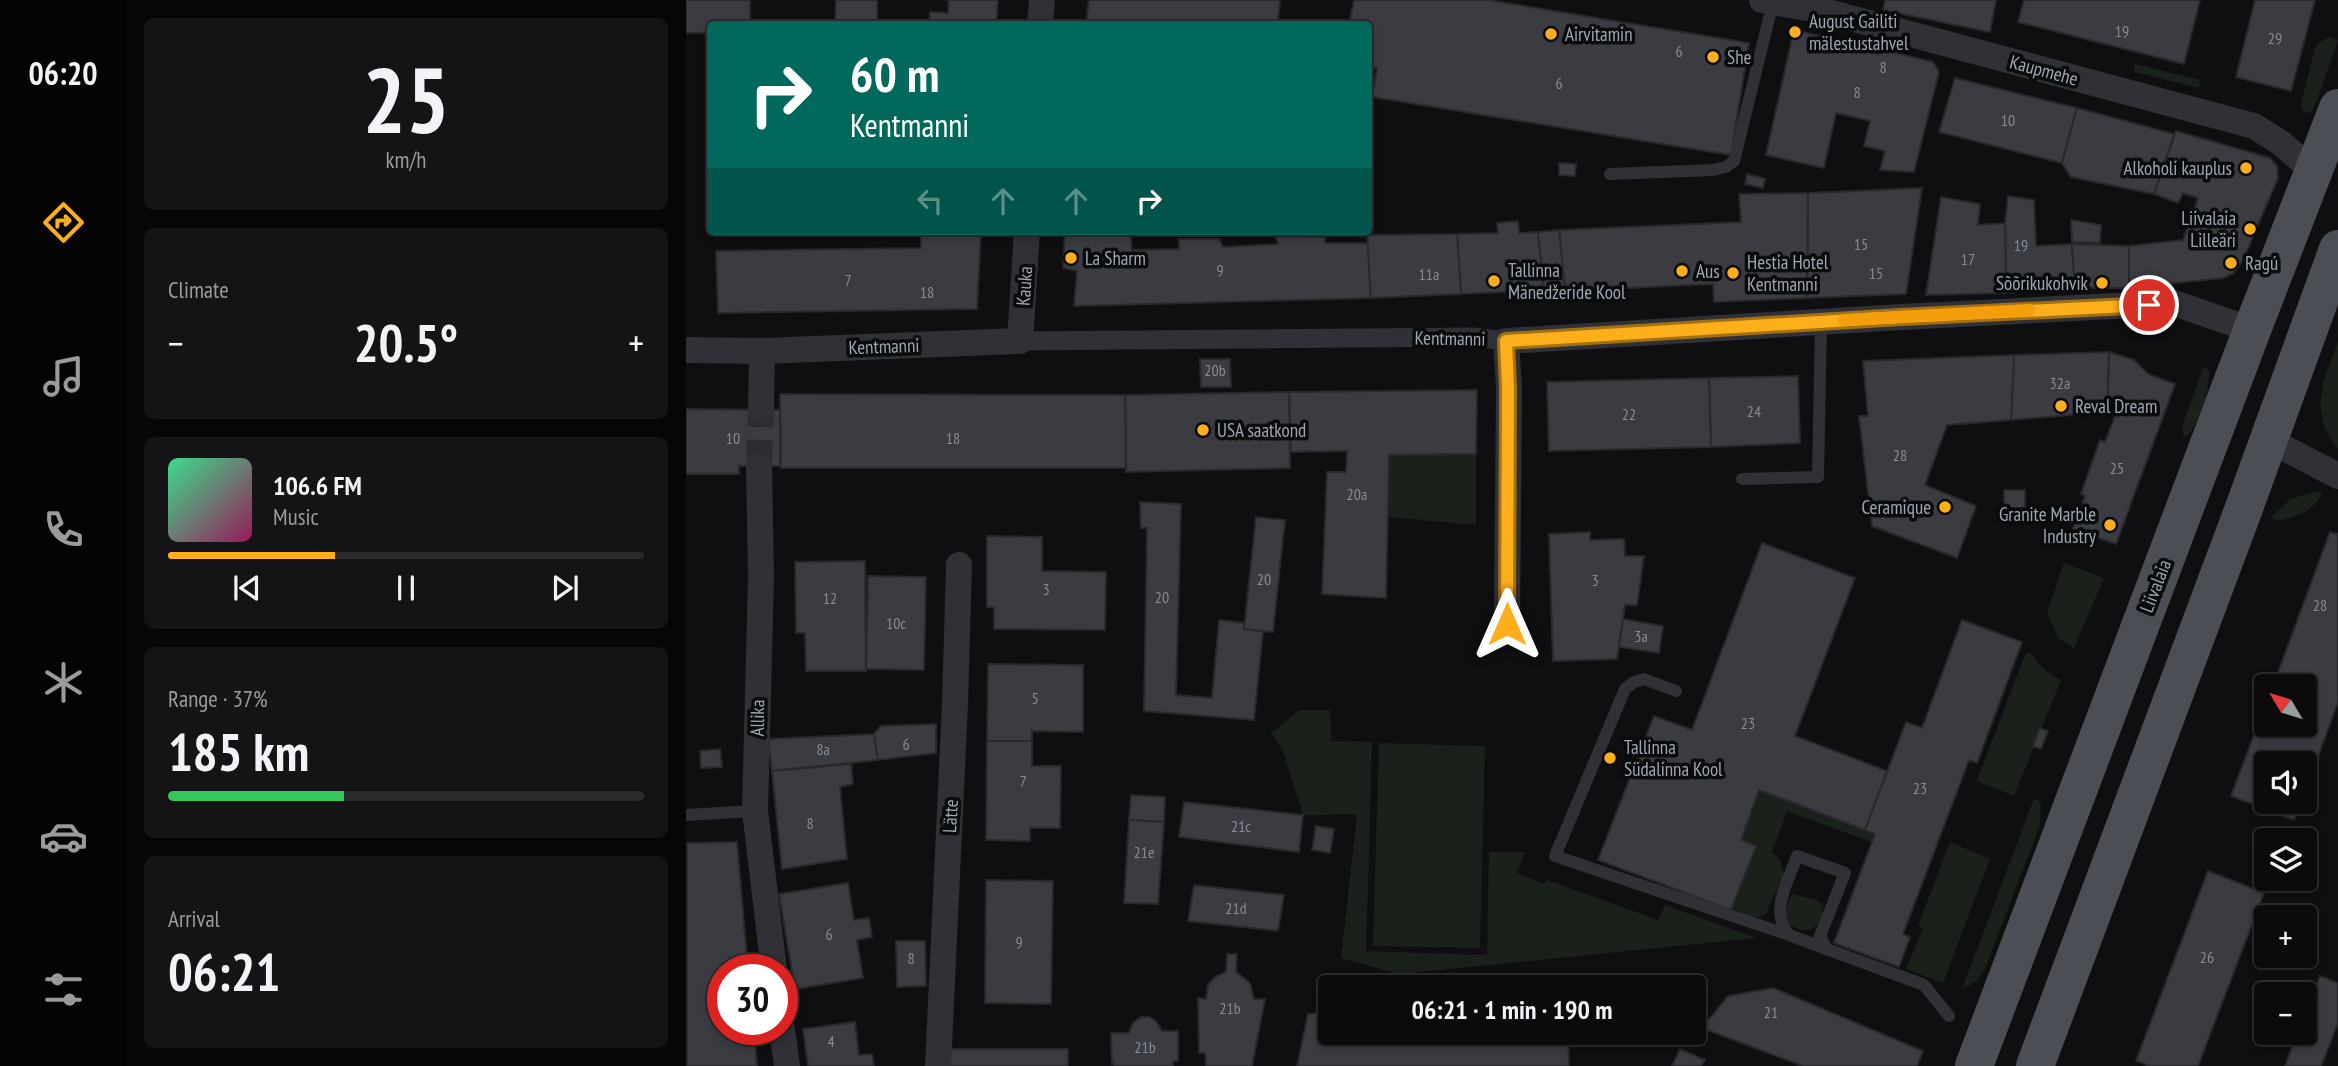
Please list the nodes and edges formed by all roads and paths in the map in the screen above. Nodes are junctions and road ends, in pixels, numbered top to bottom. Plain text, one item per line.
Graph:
1 (1042, 0) edge
2 (1767, 1) edge
3 (1040, 21) edge
4 (2338, 108) edge
5 (2313, 171) junction
6 (1611, 174) dead end
7 (1027, 235) edge
8 (2338, 249) edge
9 (1821, 322) junction
10 (1020, 341) junction
11 (1506, 341) junction
12 (2246, 345) junction
13 (686, 350) edge
14 (762, 351) junction
15 (761, 410) tunnel mouth
16 (2269, 440) junction
17 (759, 466) tunnel mouth
18 (2338, 476) edge
19 (1742, 479) dead end
20 (959, 565) dead end
21 (1507, 624) dead end
22 (1676, 691) dead end
23 (755, 811) junction
24 (686, 815) edge
25 (1789, 935) junction
26 (1827, 950) junction
27 (772, 954) edge
28 (1949, 1016) dead end
29 (784, 1045) edge
30 (787, 1066) edge
31 (938, 1066) edge
32 (1974, 1066) edge
33 (2035, 1066) edge

1 - 3 street
2 - 5 street, Kaupmehe
2 - 6 lane
4 - 5 main road, Liivalaia
5 - 12 main road, Liivalaia
7 - 10 street, Kauka
8 - 16 main road
9 - 11 street, Kentmanni
9 - 12 street, Kentmanni
9 - 19 lane
10 - 11 street, Kentmanni
10 - 14 street, Kentmanni
11 - 21 street
12 - 16 main road
12 - 32 main road, Liivalaia
13 - 14 street, Kentmanni
14 - 15 street
16 - 18 street
16 - 33 main road
17 - 23 street, Allika
20 - 31 street, Lätte
22 - 25 lane
23 - 24 lane
23 - 27 street, Allika
25 - 26 lane
25 - 26 lane
26 - 28 lane
29 - 30 street

